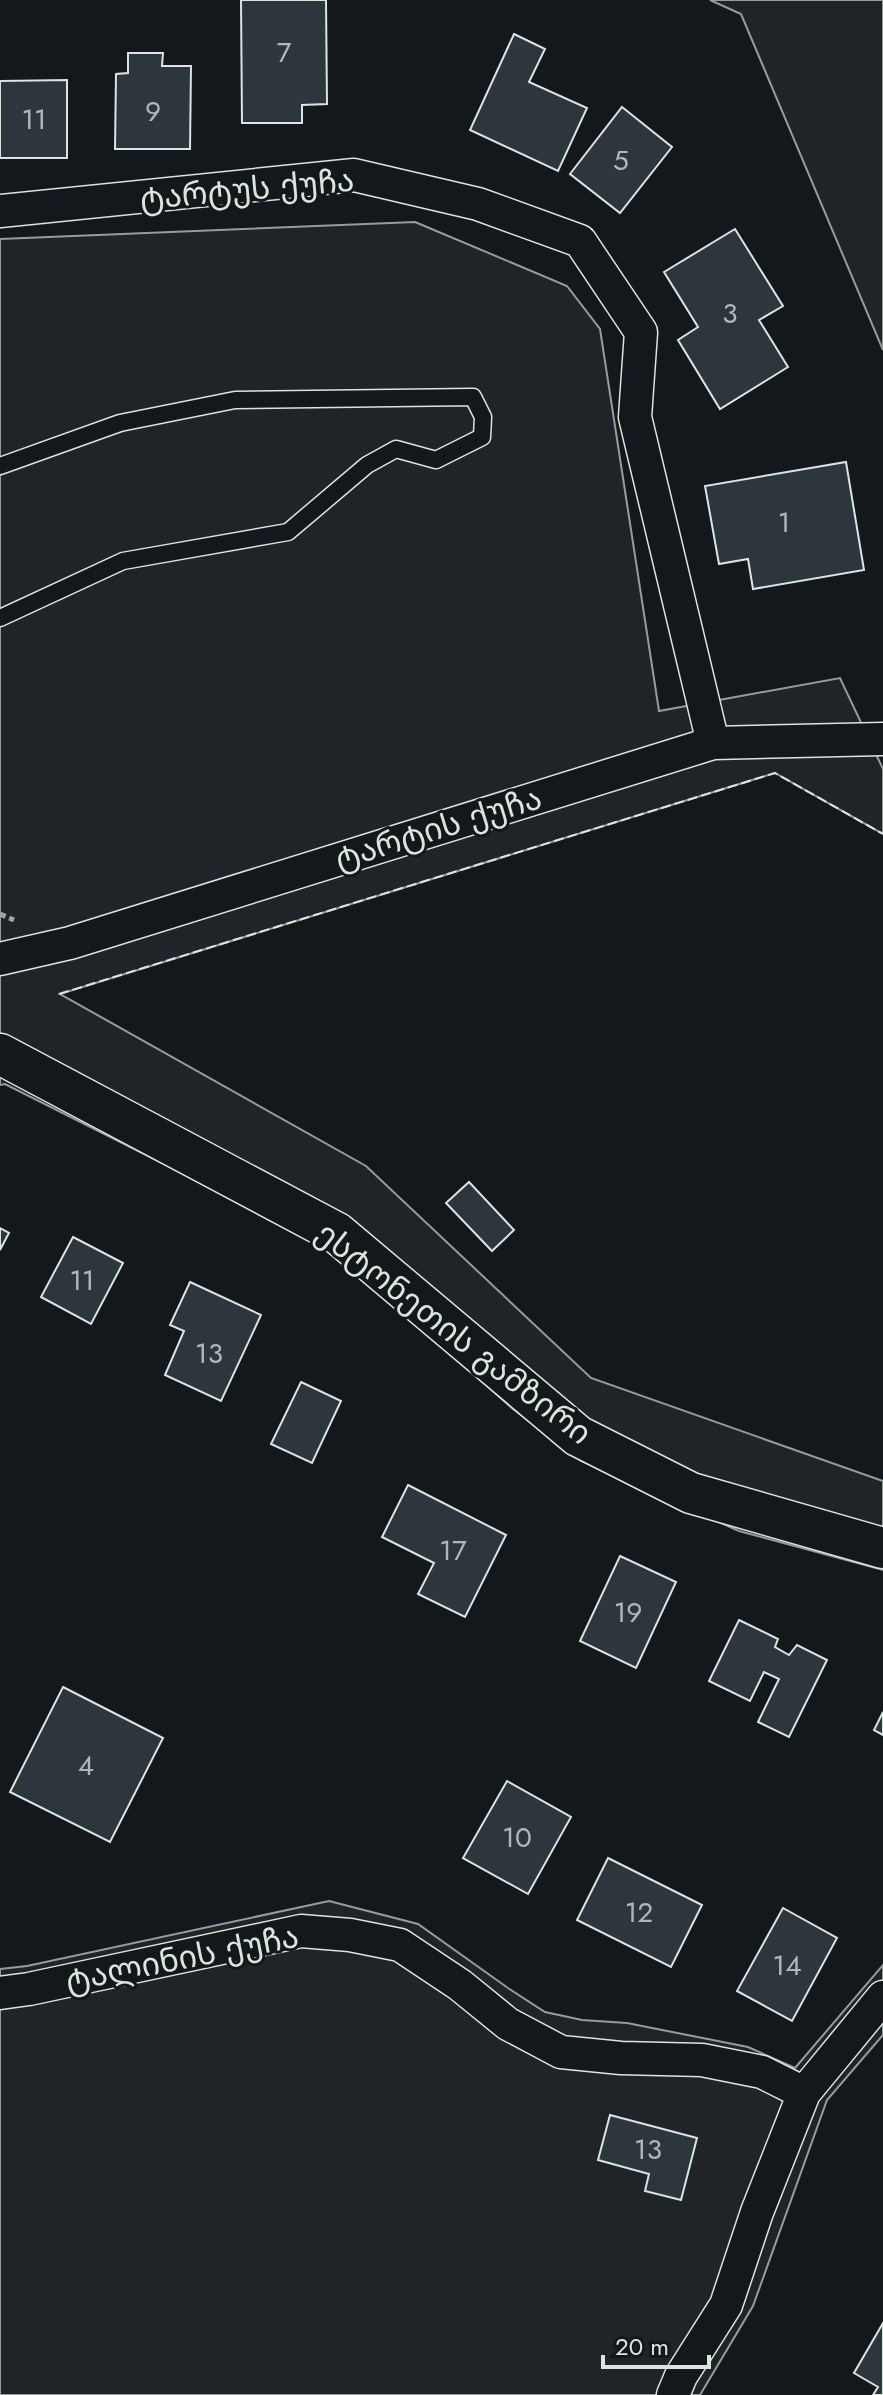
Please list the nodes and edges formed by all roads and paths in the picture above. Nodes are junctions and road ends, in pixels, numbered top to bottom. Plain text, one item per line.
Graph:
1 (0, 211) edge
2 (0, 466) edge
3 (0, 618) edge
4 (883, 739) edge
5 (713, 743) junction
6 (0, 959) edge
7 (0, 1054) edge
8 (883, 1548) edge
9 (0, 1993) edge
10 (883, 1997) edge
11 (804, 2093) junction
12 (673, 2395) edge

1 - 5 street, ტარტუს ქუჩა
2 - 3 lane
4 - 5 street, ტარტის ქუჩა
5 - 6 street, ტარტის ქუჩა
7 - 8 street, ესტონეთის გამზირი
9 - 11 street, ტალინის ქუჩა
10 - 11 street
11 - 12 street

